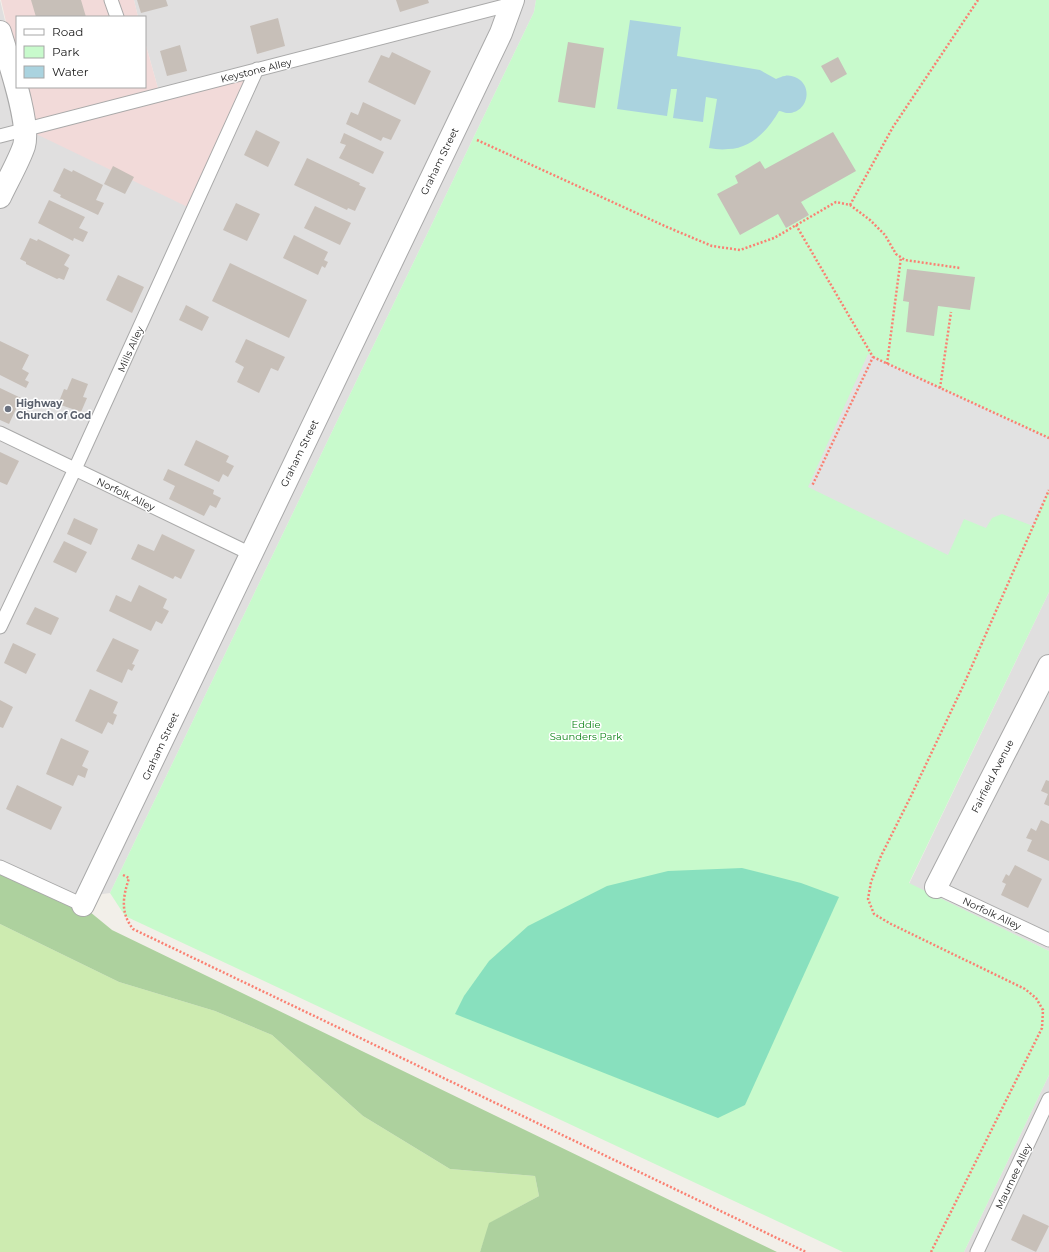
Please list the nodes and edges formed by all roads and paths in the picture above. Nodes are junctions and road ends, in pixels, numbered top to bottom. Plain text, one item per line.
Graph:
1 (111, 0) edge
2 (978, 0) edge
3 (512, 2) edge
4 (117, 16) edge
5 (0, 32) edge
6 (257, 69) junction
7 (140, 93) edge
8 (25, 129) junction
9 (454, 129) junction
10 (0, 136) edge
11 (0, 197) edge
12 (850, 205) junction
13 (796, 226) junction
14 (901, 257) junction
15 (960, 268) dead end
16 (951, 312) dead end
17 (873, 357) junction
18 (887, 364) junction
19 (940, 388) junction
20 (0, 433) edge
21 (1049, 438) edge
22 (75, 469) junction
23 (812, 486) dead end
24 (251, 554) junction
25 (0, 627) edge
26 (1049, 666) edge
27 (102, 866) junction
28 (0, 867) edge
29 (936, 887) joint
30 (83, 905) joint
31 (1049, 940) edge
32 (1049, 1099) edge
33 (806, 1252) edge
34 (977, 1252) edge

1 - 4 lane
2 - 12 path
3 - 6 lane, Keystone Alley
3 - 9 street, Graham Street
5 - 8 street
6 - 7 lane, Keystone Alley
6 - 22 lane, Mills Alley
7 - 8 lane, Keystone Alley
8 - 10 lane, Keystone Alley
8 - 11 street
9 - 13 path
9 - 24 street, Graham Street
12 - 13 path
12 - 14 path
13 - 17 path
14 - 15 path
14 - 18 path
16 - 19 path
17 - 18 path
17 - 23 path
18 - 19 path
19 - 21 path
20 - 22 lane, Norfolk Alley
22 - 24 lane, Norfolk Alley
22 - 25 lane, Mills Alley
24 - 27 street, Graham Street
26 - 29 street, Fairfield Avenue
27 - 30 street, Graham Street
27 - 33 path
28 - 30 lane
29 - 31 lane, Norfolk Alley
32 - 34 lane, Maumee Alley

